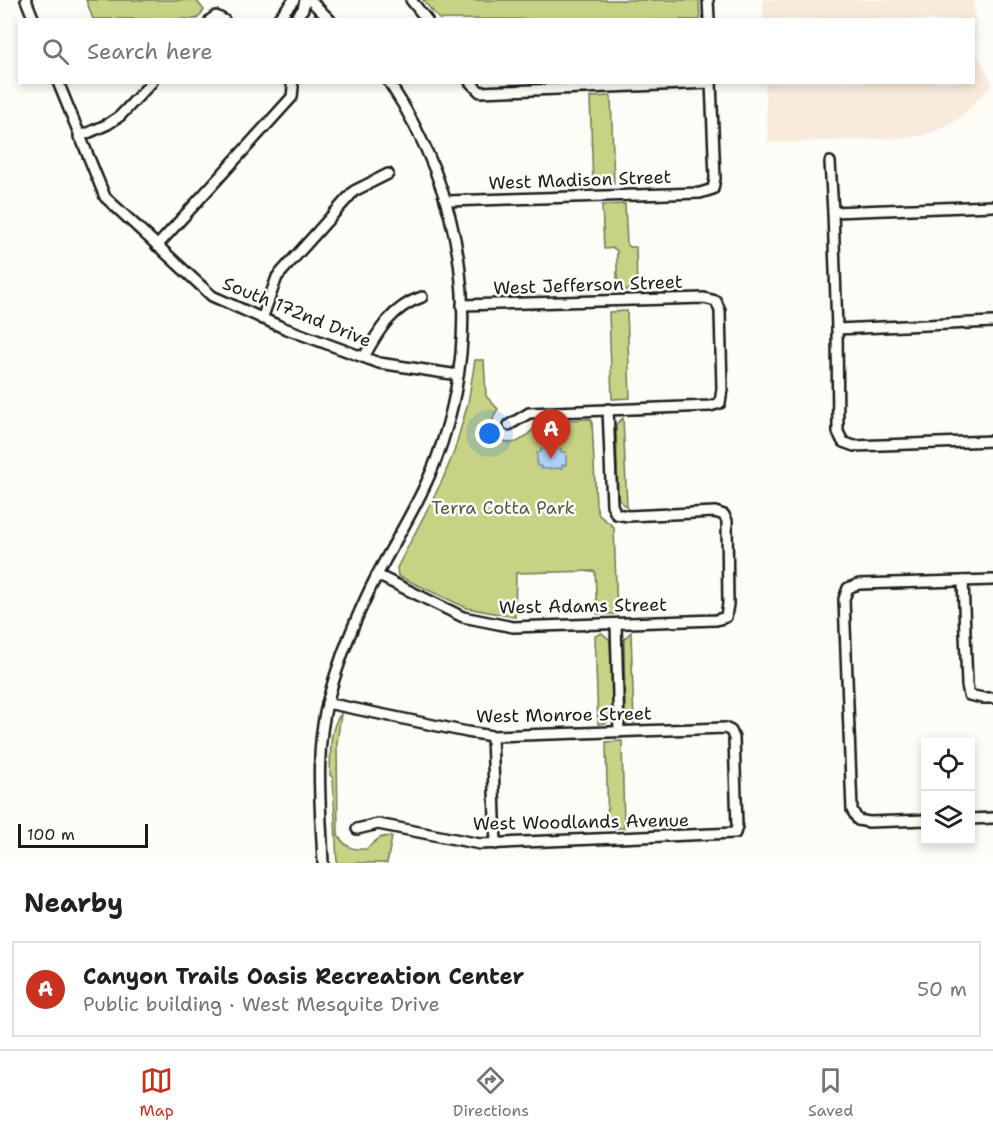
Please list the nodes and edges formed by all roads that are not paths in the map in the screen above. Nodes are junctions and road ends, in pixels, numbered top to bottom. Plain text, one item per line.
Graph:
1 (26, 0) edge
2 (294, 0) edge
3 (308, 0) edge
4 (411, 0) edge
5 (708, 0) edge
6 (33, 18) edge
7 (279, 18) edge
8 (296, 18) edge
9 (328, 18) edge
10 (426, 18) edge
11 (709, 18) edge
12 (59, 84) edge
13 (150, 84) edge
14 (390, 84) edge
15 (472, 84) edge
16 (688, 84) edge
17 (711, 84) edge
18 (292, 85) edge
19 (79, 137) junction
20 (830, 162) dead end
21 (388, 174) dead end
22 (447, 201) junction
23 (993, 206) edge
24 (833, 212) junction
25 (157, 246) junction
26 (422, 297) dead end
27 (462, 305) junction
28 (261, 319) junction
29 (993, 322) edge
30 (837, 329) junction
31 (364, 357) junction
32 (458, 375) junction
33 (608, 409) junction
34 (509, 425) dead end
35 (993, 441) edge
36 (377, 575) junction
37 (993, 580) edge
38 (963, 581) junction
39 (616, 624) junction
40 (993, 698) edge
41 (327, 703) junction
42 (619, 732) junction
43 (492, 736) junction
44 (993, 818) edge
45 (975, 819) edge
46 (921, 820) edge
47 (357, 829) dead end
48 (735, 833) joint
49 (496, 844) junction
50 (322, 863) edge

1 - 6 street
2 - 7 street
3 - 8 street
3 - 9 street
4 - 10 street
5 - 11 street
12 - 19 street, South 172nd Drive
13 - 19 street
14 - 22 street
15 - 16 street
17 - 22 street, West Madison Street
18 - 25 street
19 - 25 street, South 172nd Drive
20 - 24 street
21 - 28 street
22 - 27 street
23 - 24 street
24 - 30 street
25 - 28 street, South 172nd Drive
26 - 31 street
27 - 32 street
27 - 33 street, West Jefferson Street
28 - 31 street, South 172nd Drive
29 - 30 street
30 - 35 street
31 - 32 street, South 172nd Drive
32 - 36 street
33 - 34 street
33 - 39 street, West Adams Street
36 - 39 street, West Adams Street
36 - 41 street
37 - 38 street
38 - 40 street
38 - 46 street
39 - 42 street
41 - 43 street, West Monroe Street
41 - 50 street
42 - 43 street, West Monroe Street
42 - 48 street, West Monroe Street
43 - 49 street
44 - 45 street
47 - 49 street, West Woodlands Avenue
48 - 49 street, West Woodlands Avenue

